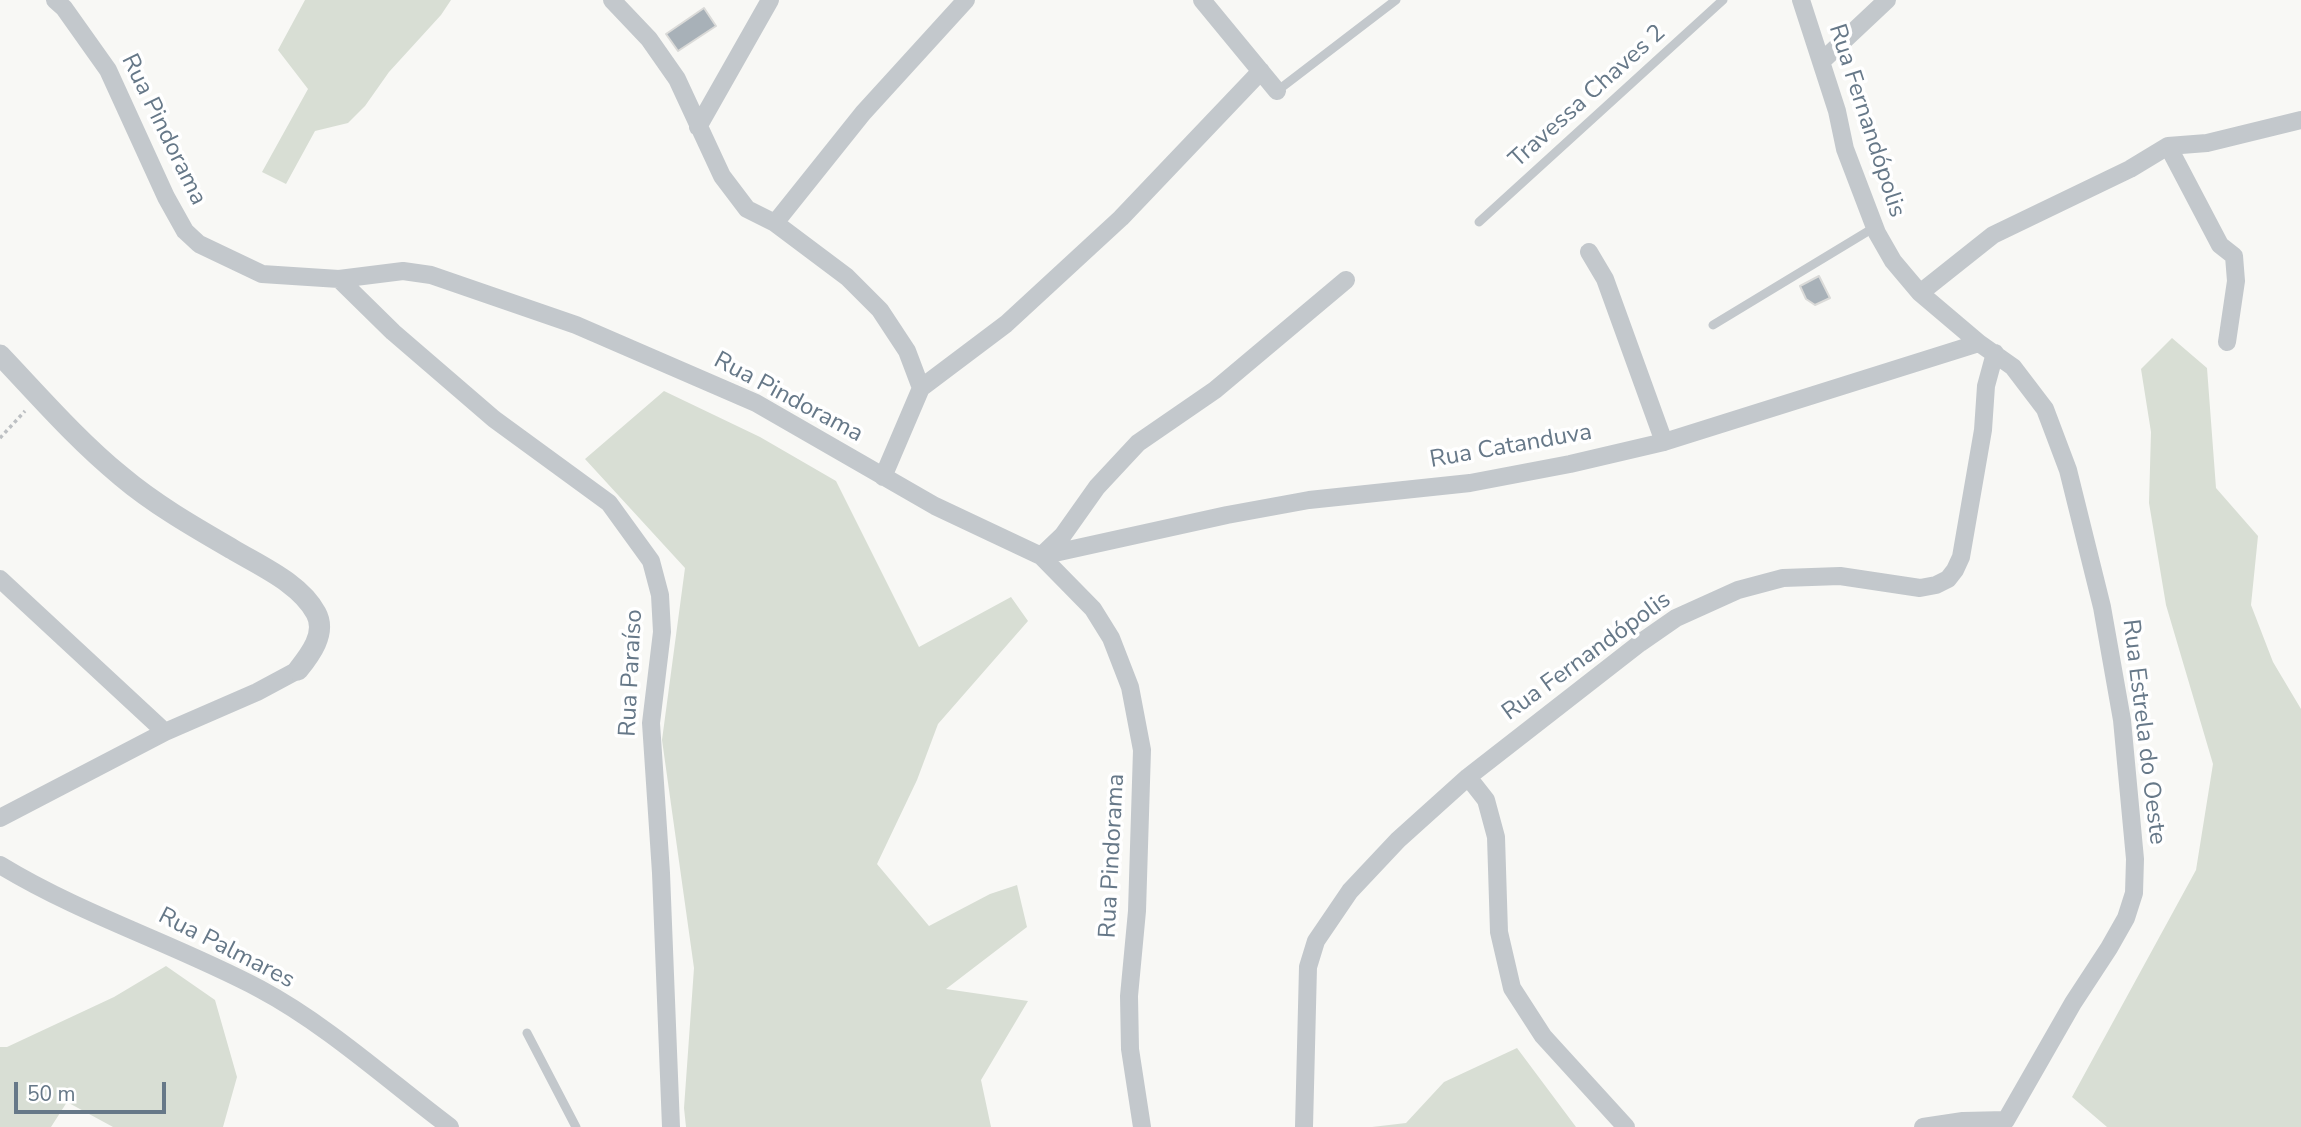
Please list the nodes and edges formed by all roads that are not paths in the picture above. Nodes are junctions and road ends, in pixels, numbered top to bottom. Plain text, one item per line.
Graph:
1 (55, 0) edge
2 (612, 0) edge
3 (770, 0) edge
4 (966, 0) edge
5 (1202, 0) edge
6 (1396, 0) edge
7 (1723, 0) edge
8 (1801, 0) edge
9 (1886, 0) edge
10 (1821, 62) junction
11 (1261, 71) junction
12 (1277, 91) joint
13 (2301, 120) edge
14 (698, 127) junction
15 (2168, 146) junction
16 (1479, 222) dead end
17 (775, 223) junction
18 (1875, 227) junction
19 (1589, 252) dead end
20 (339, 279) junction
21 (1346, 280) dead end
22 (1920, 293) junction
23 (1713, 325) dead end
24 (2227, 342) dead end
25 (1979, 343) junction
26 (1995, 353) junction
27 (0, 355) edge
28 (921, 388) junction
29 (1664, 442) junction
30 (883, 477) junction
31 (1041, 556) junction
32 (0, 579) edge
33 (298, 670) joint
34 (165, 732) junction
35 (1468, 777) junction
36 (0, 818) edge
37 (0, 865) edge
38 (527, 1033) dead end
39 (1140, 1109) junction
40 (2009, 1123) edge
41 (450, 1127) edge
42 (576, 1127) edge
43 (671, 1127) edge
44 (1142, 1127) edge
45 (1154, 1127) edge
46 (1304, 1127) edge
47 (1626, 1127) edge
48 (1923, 1127) edge

1 - 20 street, Rua Pindorama
2 - 14 street
3 - 14 street
4 - 17 street
5 - 11 street
6 - 12 lane
7 - 16 lane, Travessa Chaves 2
8 - 10 street, Rua Fernandópolis
9 - 10 street
10 - 18 street, Rua Fernandópolis
11 - 12 street
11 - 28 street
13 - 15 street
14 - 17 street
15 - 22 street
15 - 24 street
17 - 28 street
18 - 22 street, Rua Fernandópolis
18 - 23 lane
19 - 29 street
20 - 30 street, Rua Pindorama
20 - 43 street, Rua Paraíso
21 - 31 street
22 - 25 street, Rua Fernandópolis
25 - 26 street, Rua Estrela do Oeste
25 - 29 street, Rua Catanduva
26 - 35 street, Rua Fernandópolis
26 - 40 street, Rua Estrela do Oeste
27 - 33 street
28 - 30 street
29 - 31 street, Rua Catanduva
30 - 31 street, Rua Pindorama
31 - 39 street, Rua Pindorama
32 - 34 street
33 - 34 street
34 - 36 street
35 - 46 street, Rua Fernandópolis
35 - 47 street
37 - 41 street, Rua Palmares
38 - 42 lane
39 - 44 street, Rua Pindorama
39 - 45 street
40 - 48 street

